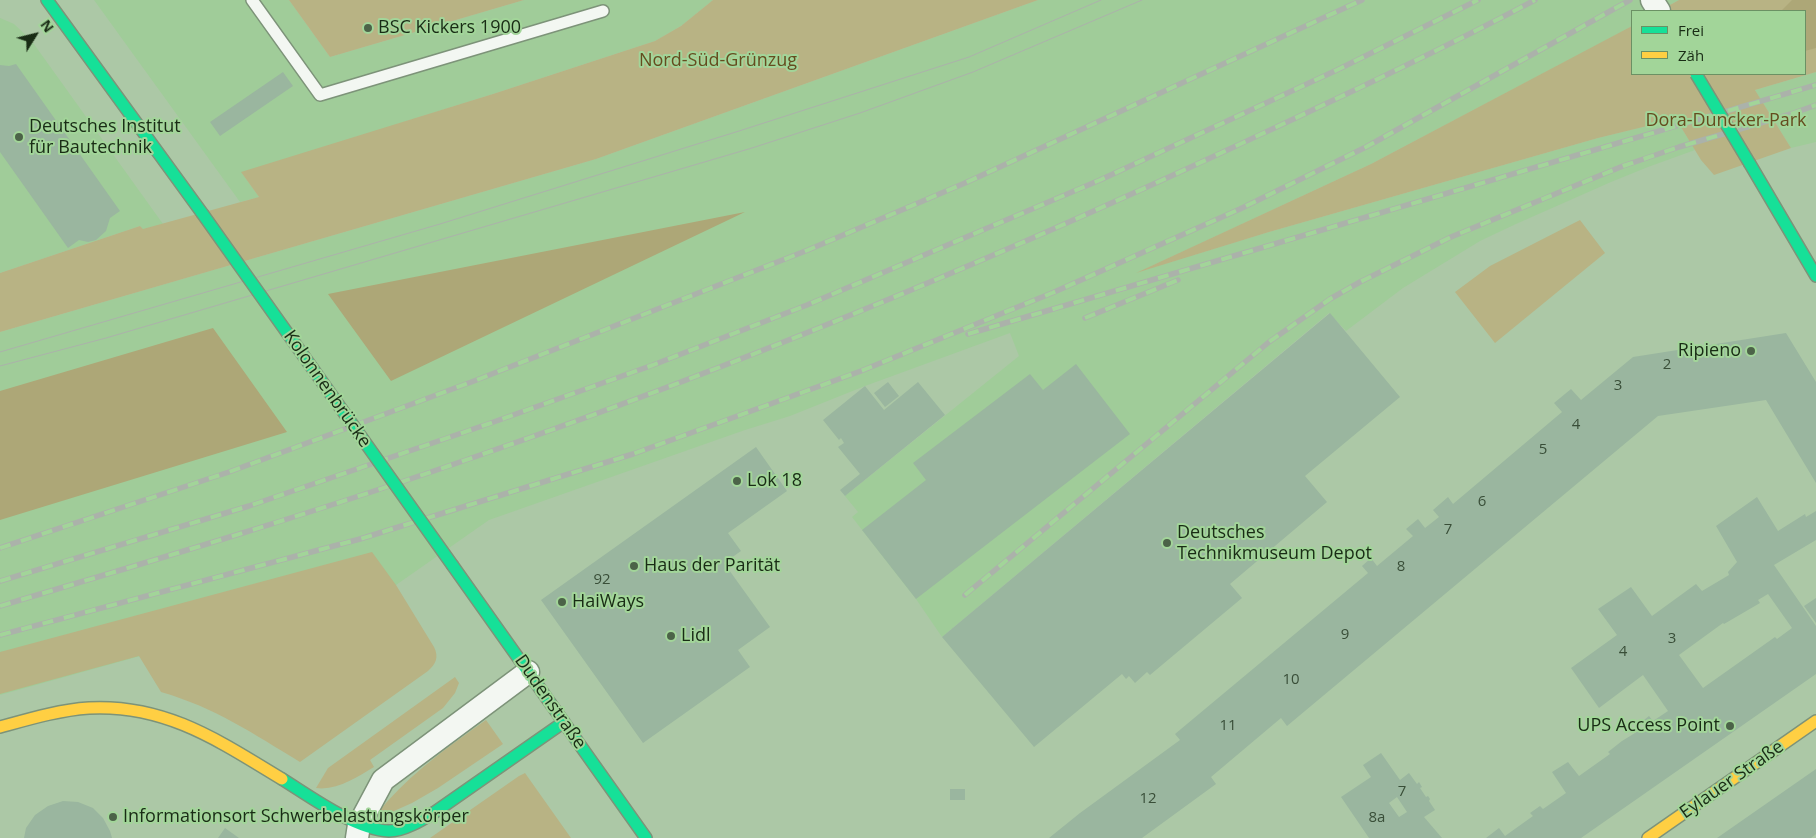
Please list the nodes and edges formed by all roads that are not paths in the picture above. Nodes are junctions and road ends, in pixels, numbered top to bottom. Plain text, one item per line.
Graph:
1 (47, 0) edge
2 (252, 0) edge
3 (603, 11) dead end
4 (1697, 75) edge
5 (1816, 276) edge
6 (453, 566) joint
7 (528, 672) junction
8 (1816, 721) edge
9 (564, 722) junction
10 (0, 727) edge
11 (358, 832) edge
12 (646, 838) edge
13 (1648, 838) edge

1 - 6 street, Kolonnenbrücke, bridge
2 - 3 lane
4 - 5 street, bridge
6 - 7 street, Dudenstraße
7 - 9 street, Dudenstraße
7 - 11 street
8 - 13 street, Eylauer Straße
9 - 11 street
9 - 12 street, Dudenstraße
10 - 11 street

